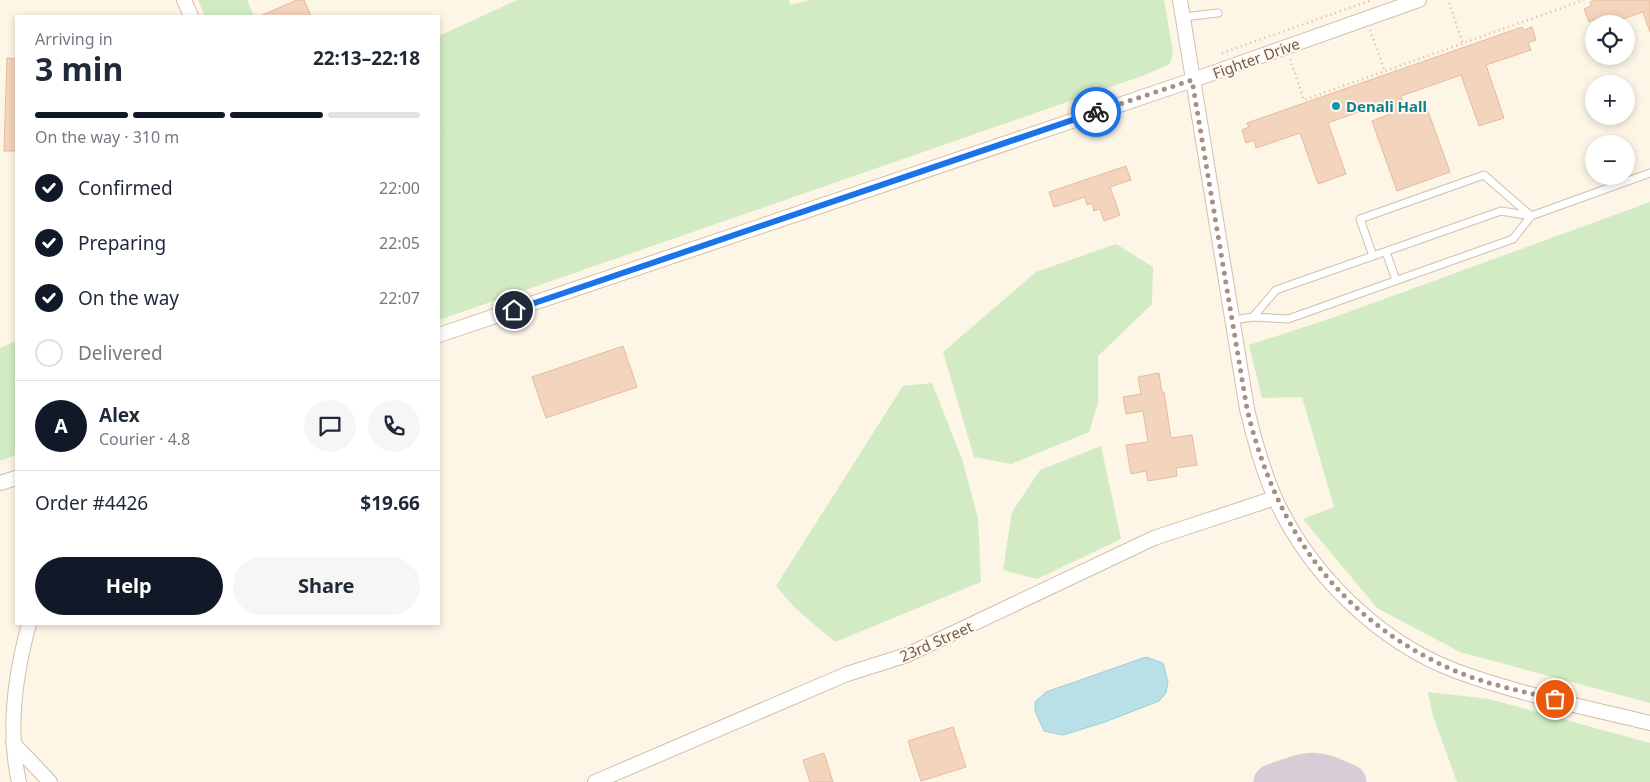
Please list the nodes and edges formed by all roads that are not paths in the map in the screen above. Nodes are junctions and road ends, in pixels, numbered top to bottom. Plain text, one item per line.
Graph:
1 (184, 0) edge
2 (1180, 0) edge
3 (1419, 0) edge
4 (1218, 12) dead end
5 (191, 15) edge
6 (1182, 17) junction
7 (1192, 80) junction
8 (1650, 173) edge
9 (1531, 216) junction
10 (1386, 252) junction
11 (1373, 256) junction
12 (1396, 280) junction
13 (1253, 317) junction
14 (1233, 320) junction
15 (440, 336) edge
16 (15, 478) edge
17 (0, 483) edge
18 (1275, 498) junction
19 (29, 625) edge
20 (1650, 723) edge
21 (13, 743) junction
22 (19, 782) edge
23 (50, 782) edge
24 (595, 782) edge

1 - 5 street
2 - 6 street
3 - 7 street, Fighter Drive
4 - 6 lane
6 - 7 street
7 - 14 street
7 - 15 street, Fighter Drive
8 - 9 lane
9 - 10 lane
9 - 11 lane
9 - 12 lane
10 - 11 lane
10 - 12 lane
11 - 13 lane
12 - 13 lane
13 - 14 lane
14 - 18 street
16 - 17 street
18 - 20 street
18 - 24 street, 23rd Street
19 - 21 street
21 - 22 street
21 - 23 street

